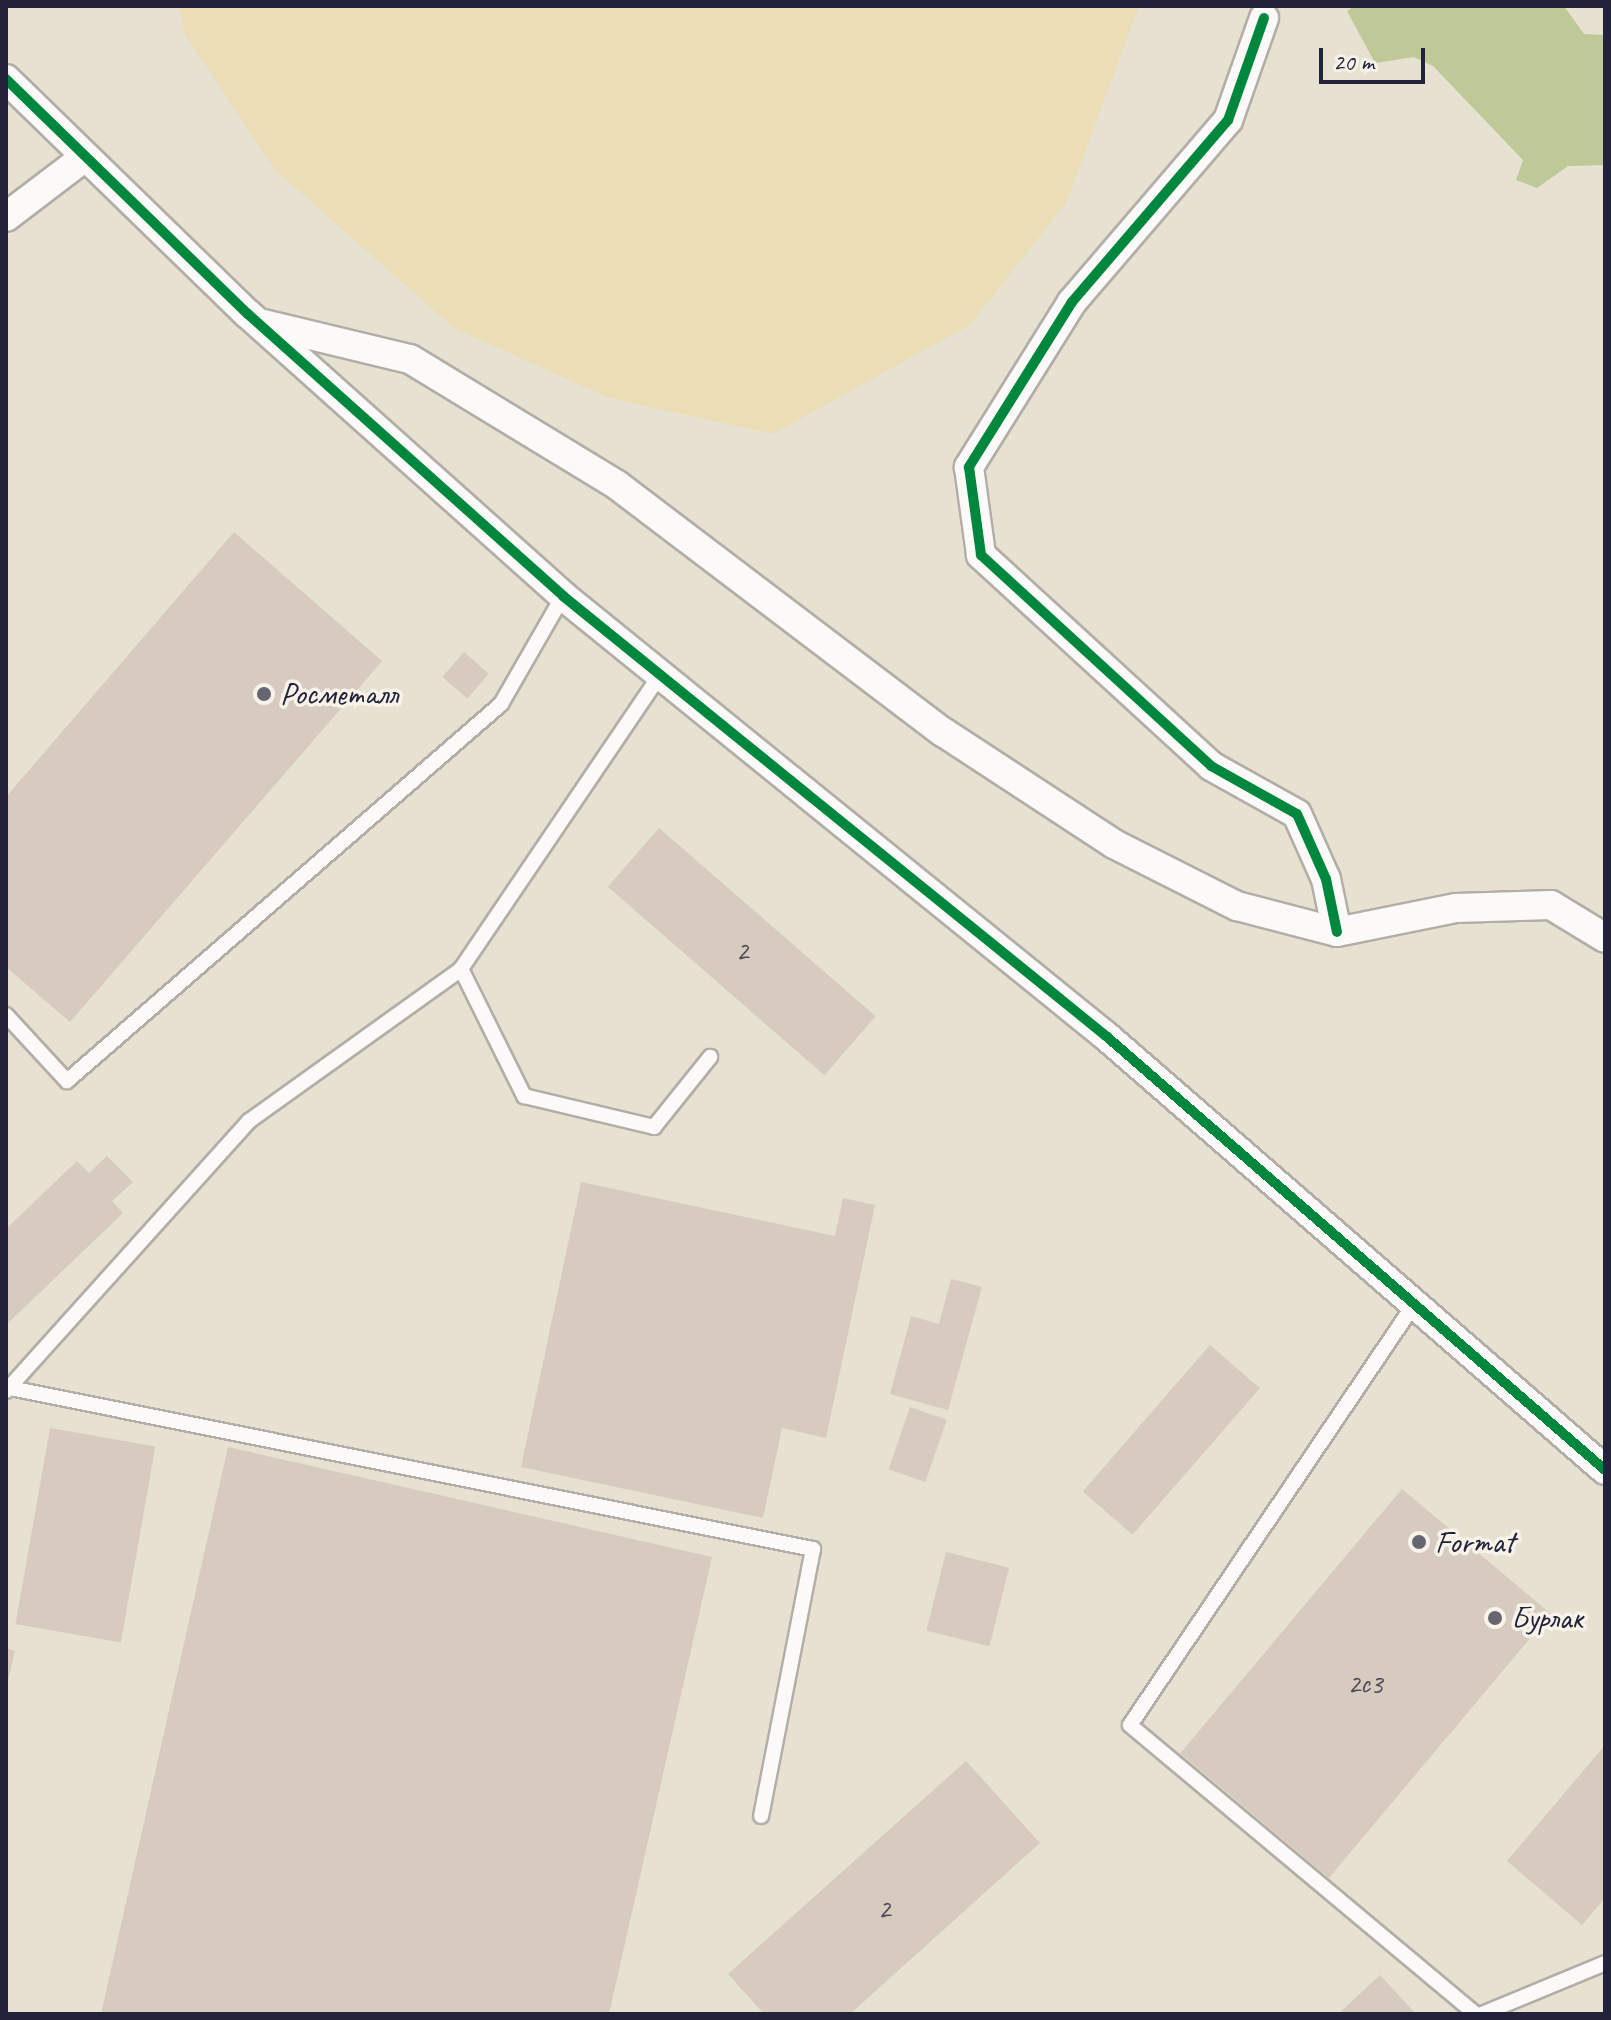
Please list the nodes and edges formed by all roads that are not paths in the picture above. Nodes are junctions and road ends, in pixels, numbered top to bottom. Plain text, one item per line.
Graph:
1 (1264, 18) dead end
2 (6, 79) edge
3 (82, 159) junction
4 (6, 217) edge
5 (259, 323) junction
6 (563, 596) junction
7 (658, 678) junction
8 (1337, 932) junction
9 (1605, 938) edge
10 (461, 969) junction
11 (6, 1015) edge
12 (710, 1057) dead end
13 (1415, 1302) junction
14 (8, 1390) edge
15 (1605, 1470) edge
16 (761, 1816) dead end
17 (1605, 1963) edge
18 (1479, 2014) edge

1 - 8 street
2 - 3 street
3 - 4 street
3 - 5 street
5 - 6 street
5 - 8 street
6 - 7 street
6 - 11 lane
7 - 10 lane
7 - 13 street
8 - 9 street
10 - 12 lane
10 - 14 lane
13 - 15 street
13 - 18 lane
14 - 16 lane
17 - 18 lane

